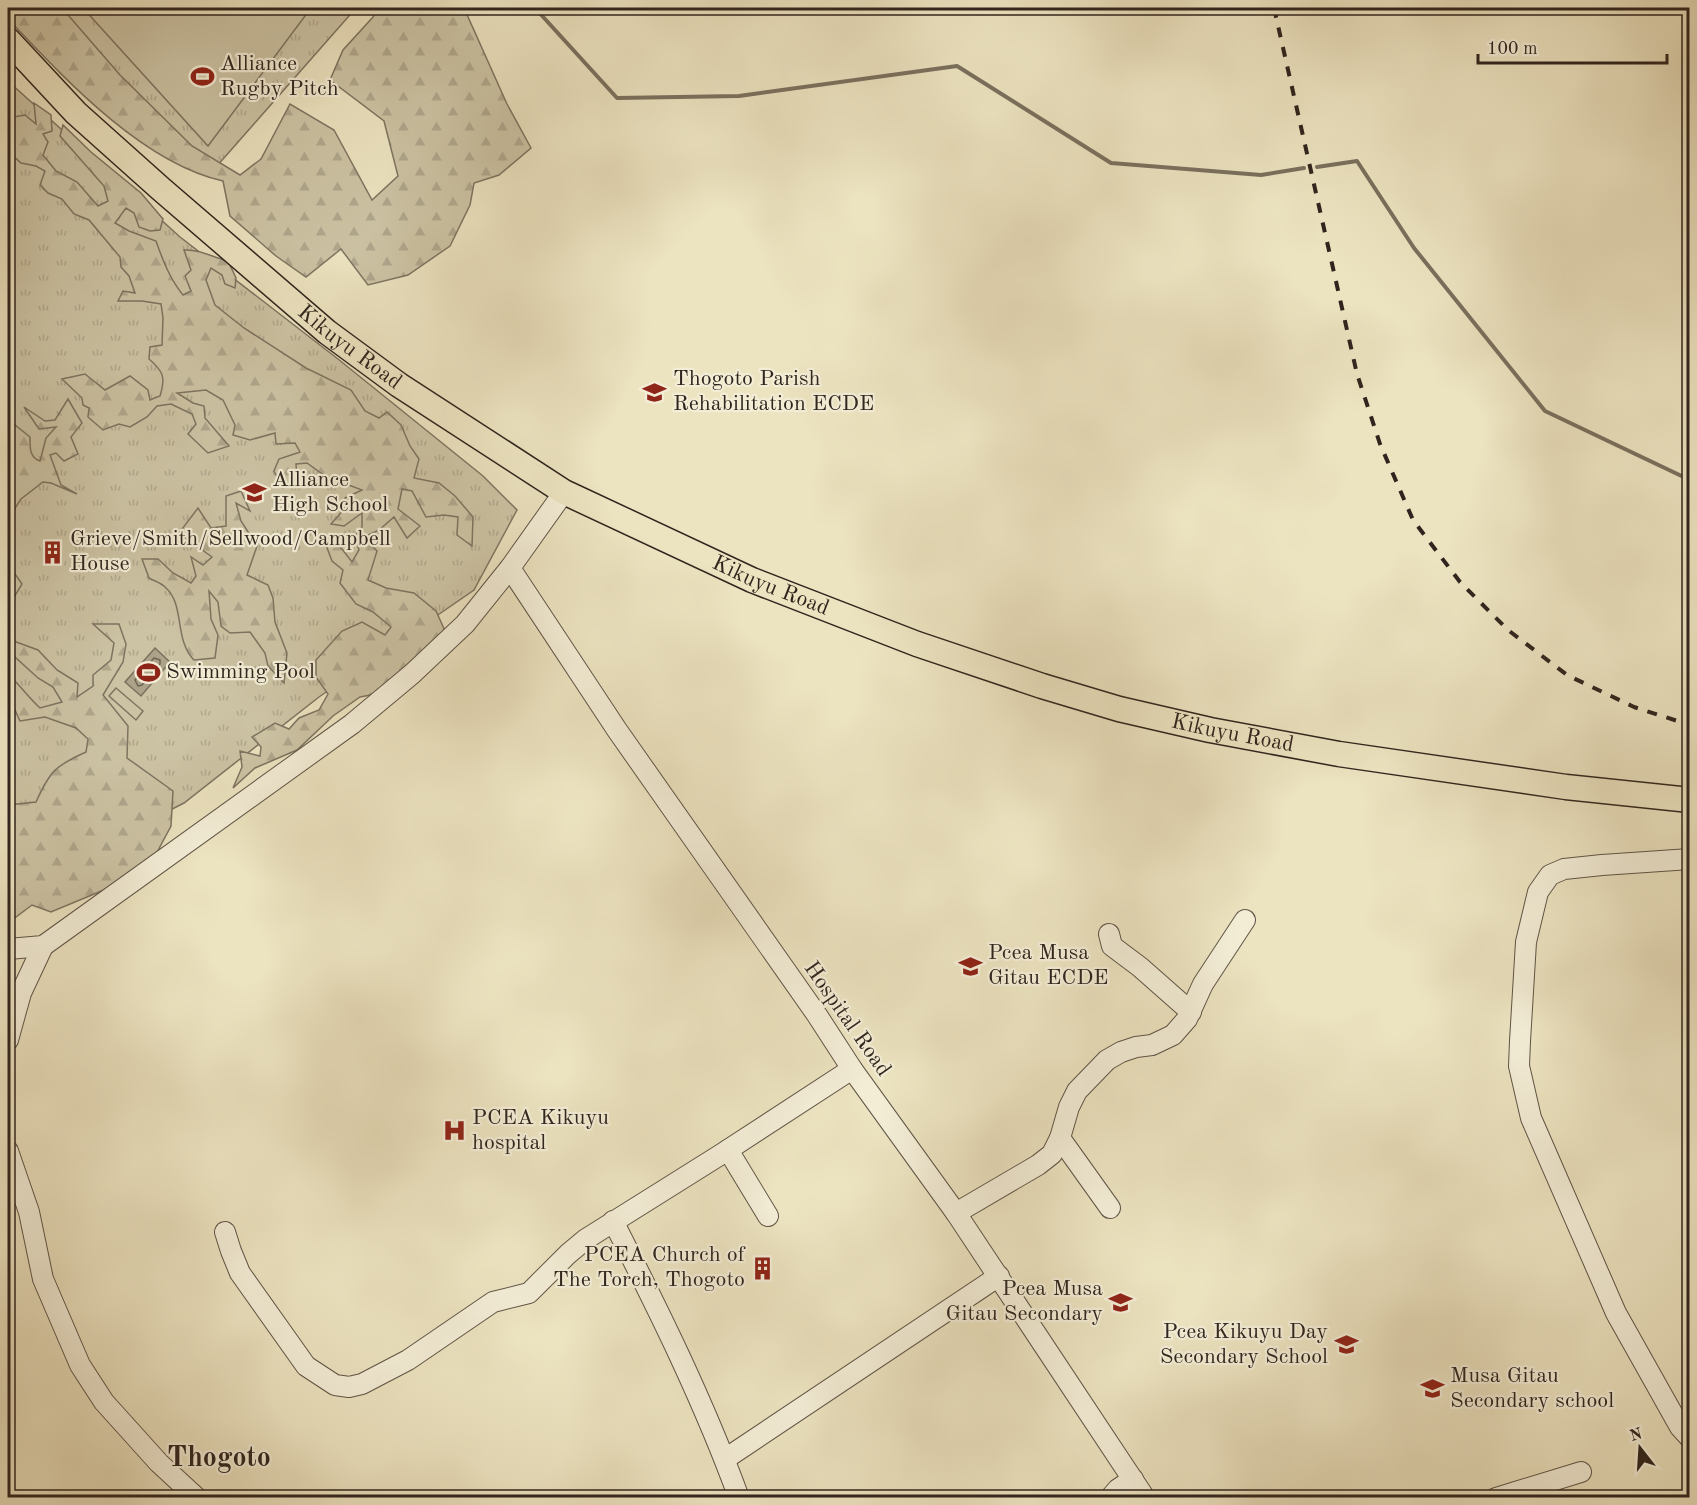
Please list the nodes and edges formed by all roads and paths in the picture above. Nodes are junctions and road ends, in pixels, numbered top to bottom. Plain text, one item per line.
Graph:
1 (8, 40) edge
2 (564, 492) junction
3 (510, 568) junction
4 (1689, 800) edge
5 (1689, 859) edge
6 (1245, 920) dead end
7 (1109, 934) dead end
8 (43, 946) junction
9 (8, 949) edge
10 (1191, 1012) junction
11 (8, 1040) edge
12 (852, 1069) junction
13 (1060, 1138) junction
14 (728, 1150) junction
15 (8, 1151) edge
16 (1110, 1208) dead end
17 (956, 1213) junction
18 (768, 1216) dead end
19 (613, 1221) junction
20 (225, 1232) dead end
21 (999, 1276) junction
22 (1689, 1438) edge
23 (725, 1459) junction
24 (1581, 1472) dead end
25 (1133, 1479) junction
26 (197, 1497) edge
27 (739, 1497) edge
28 (1110, 1497) edge
29 (1145, 1497) edge
30 (1496, 1497) edge

1 - 2 main road, Kikuyu Road
2 - 3 street
2 - 4 main road, Kikuyu Road
3 - 8 street
3 - 12 street, Hospital Road
5 - 22 street
6 - 10 street
7 - 10 street
8 - 9 street
8 - 11 street
10 - 13 street
12 - 14 street
12 - 17 street, Hospital Road
13 - 16 street
13 - 17 street
14 - 18 street
14 - 19 street
15 - 26 street
17 - 21 street, Hospital Road
19 - 20 street
19 - 23 street
21 - 23 street
21 - 25 street, Hospital Road
23 - 27 street
24 - 30 street
25 - 28 street
25 - 29 street, Hospital Road

